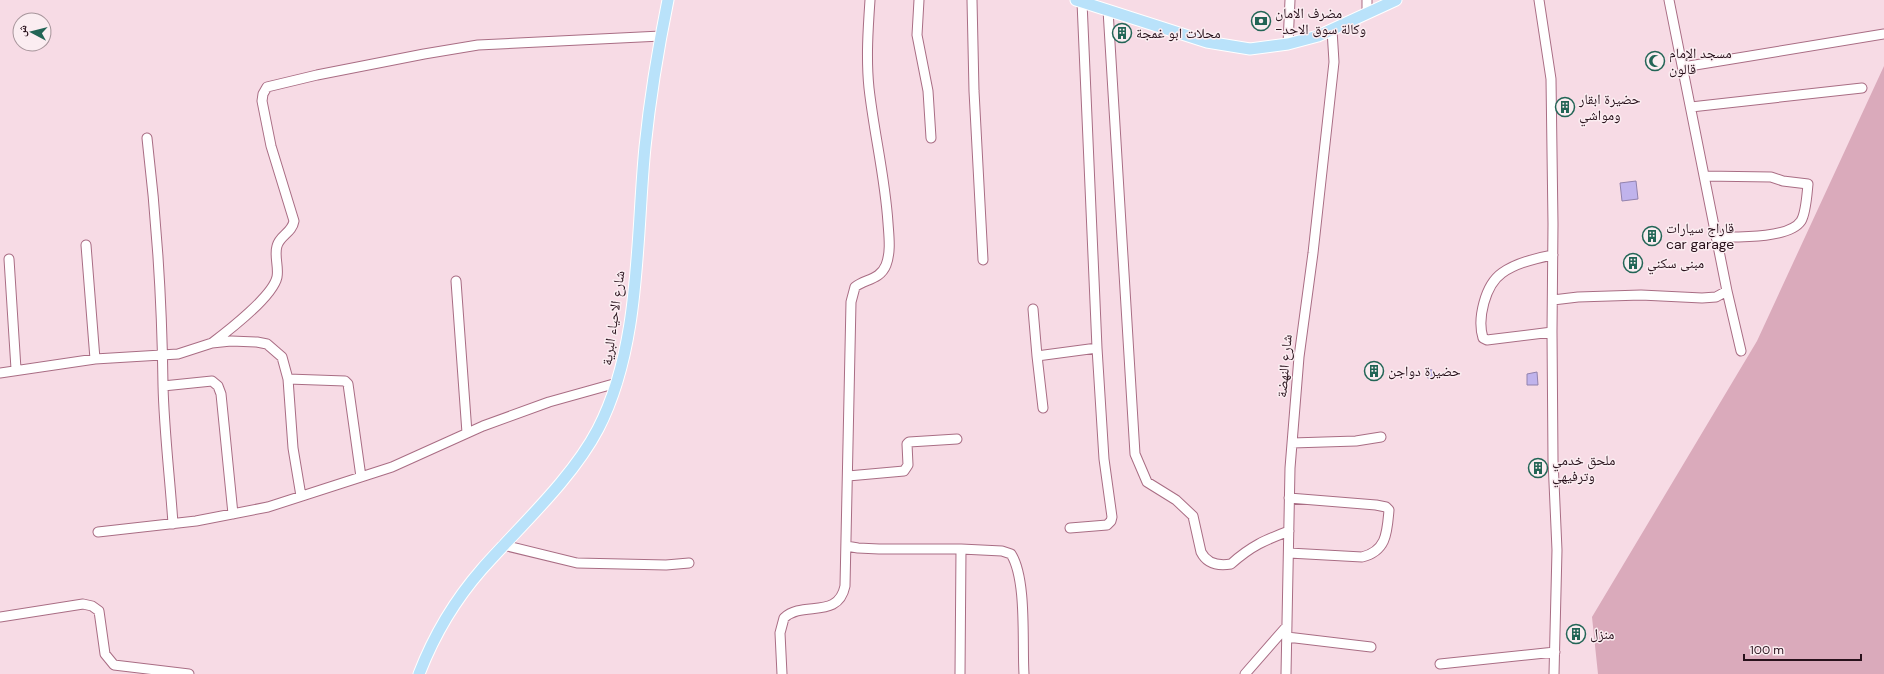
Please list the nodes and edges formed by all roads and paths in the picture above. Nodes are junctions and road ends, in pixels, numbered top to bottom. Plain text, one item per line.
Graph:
1 (668, 0) edge
2 (870, 0) edge
3 (919, 0) edge
4 (972, 0) edge
5 (1290, 0) edge
6 (1367, 0) edge
7 (1396, 0) edge
8 (1539, 0) edge
9 (1669, 0) edge
10 (1079, 1) edge
11 (1108, 10) junction
12 (1367, 13) junction
13 (1332, 30) junction
14 (1884, 34) edge
15 (661, 36) junction
16 (1288, 44) junction
17 (1682, 67) junction
18 (1862, 88) dead end
19 (1691, 107) junction
20 (147, 138) dead end
21 (931, 138) dead end
22 (1704, 176) junction
23 (1716, 237) junction
24 (86, 245) dead end
25 (1554, 255) junction
26 (9, 259) dead end
27 (983, 260) dead end
28 (456, 281) dead end
29 (1727, 291) junction
30 (1553, 300) junction
31 (1033, 309) dead end
32 (1552, 332) junction
33 (212, 344) junction
34 (1097, 348) junction
35 (1741, 351) dead end
36 (164, 354) junction
37 (1037, 356) junction
38 (95, 359) junction
39 (16, 370) junction
40 (0, 373) edge
41 (288, 378) junction
42 (617, 383) junction
43 (163, 386) junction
44 (1043, 408) dead end
45 (467, 433) junction
46 (1381, 437) dead end
47 (957, 439) dead end
48 (1292, 443) junction
49 (848, 476) junction
50 (361, 477) junction
51 (301, 496) junction
52 (1289, 498) junction
53 (232, 514) junction
54 (173, 524) junction
55 (1070, 528) dead end
56 (1289, 530) junction
57 (98, 532) dead end
58 (503, 545) junction
59 (846, 546) junction
60 (961, 549) junction
61 (1289, 554) junction
62 (689, 563) dead end
63 (0, 617) edge
64 (1287, 626) junction
65 (1287, 637) junction
66 (1371, 647) dead end
67 (1555, 652) junction
68 (1440, 664) dead end
69 (189, 674) edge
70 (419, 674) edge
71 (782, 674) edge
72 (960, 674) edge
73 (1024, 674) edge
74 (1245, 674) edge
75 (1286, 674) edge
76 (1554, 674) edge

1 - 15 main road, شارع الاحياء البرية
2 - 49 street
3 - 21 street
4 - 27 street
5 - 16 street
6 - 12 street
7 - 12 main road
8 - 25 street
9 - 17 street
10 - 11 main road
10 - 34 street
11 - 16 main road
11 - 56 street
12 - 13 main road
13 - 16 main road
13 - 48 street, شارع النهضة
14 - 17 street
15 - 33 street
15 - 42 main road, شارع الاحياء البرية
17 - 19 street
18 - 19 street
19 - 22 street
20 - 36 street
22 - 23 street
22 - 23 street
23 - 29 street
24 - 38 street
25 - 30 street
25 - 32 street
26 - 39 street
28 - 45 street
29 - 30 street
29 - 35 street
30 - 32 street
31 - 37 street
32 - 67 street
33 - 36 street
33 - 41 street
34 - 37 street
34 - 55 street
36 - 38 street
36 - 43 street
37 - 44 street
38 - 39 street
39 - 40 street
41 - 50 street
41 - 51 street
42 - 45 street
42 - 58 main road, شارع الاحياء البرية
43 - 53 street
43 - 54 street
45 - 50 street
46 - 48 street
47 - 49 street
48 - 52 street, شارع النهضة
49 - 59 street
50 - 51 street
51 - 53 street
52 - 56 street, شارع النهضة
52 - 61 street
53 - 54 street
54 - 57 street
56 - 61 street, شارع النهضة
58 - 62 street
58 - 70 main road, شارع الاحياء البرية
59 - 60 street
59 - 71 street
60 - 72 street
60 - 73 street
61 - 64 street, شارع النهضة
63 - 69 street
64 - 65 street, شارع النهضة
64 - 74 street
65 - 66 street
65 - 75 street, شارع النهضة
67 - 68 street
67 - 76 street

